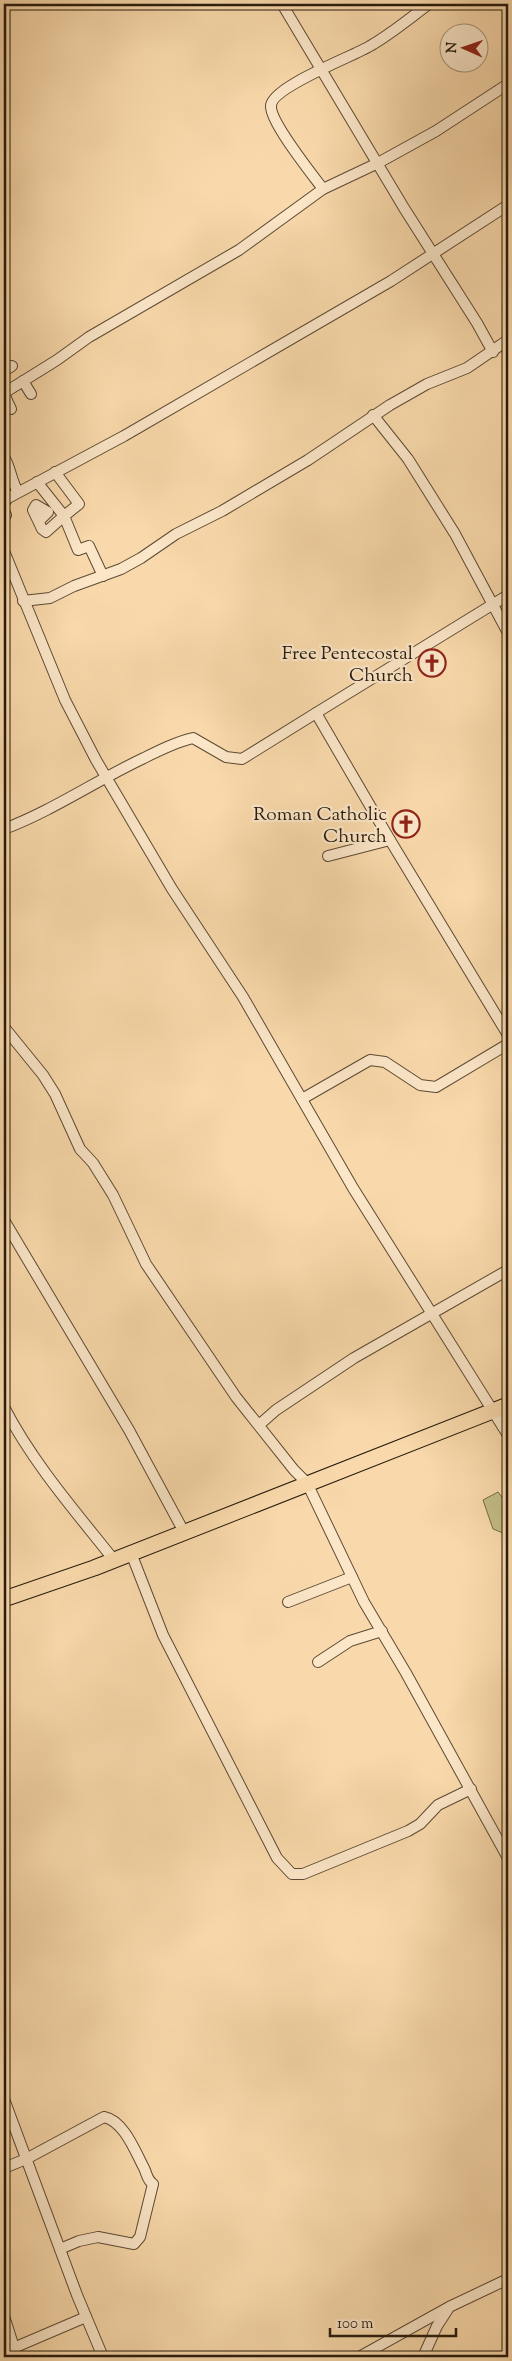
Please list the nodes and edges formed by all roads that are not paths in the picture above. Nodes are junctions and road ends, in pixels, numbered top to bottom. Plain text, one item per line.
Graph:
1 (282, 4) edge
2 (429, 4) edge
3 (321, 70) junction
4 (508, 84) edge
5 (378, 163) junction
6 (323, 189) junction
7 (508, 204) edge
8 (433, 253) junction
9 (508, 340) edge
10 (493, 352) junction
11 (23, 381) junction
12 (4, 393) edge
13 (31, 394) dead end
14 (10, 409) dead end
15 (373, 415) junction
16 (4, 457) edge
17 (55, 472) junction
18 (37, 482) junction
19 (18, 492) junction
20 (4, 503) edge
21 (4, 511) edge
22 (4, 516) edge
23 (64, 516) junction
24 (40, 520) dead end
25 (4, 551) edge
26 (103, 576) junction
27 (508, 595) edge
28 (23, 601) junction
29 (491, 605) junction
30 (508, 632) edge
31 (316, 713) junction
32 (106, 776) junction
33 (4, 829) edge
34 (390, 840) junction
35 (328, 856) dead end
36 (4, 1027) edge
37 (508, 1035) edge
38 (508, 1044) edge
39 (302, 1099) junction
40 (4, 1220) edge
41 (508, 1270) edge
42 (433, 1313) junction
43 (4, 1407) edge
44 (501, 1408) edge
45 (259, 1425) junction
46 (508, 1435) edge
47 (307, 1483) junction
48 (184, 1532) junction
49 (131, 1553) junction
50 (114, 1560) junction
51 (352, 1576) junction
52 (4, 1599) edge
53 (288, 1602) dead end
54 (382, 1631) junction
55 (318, 1662) dead end
56 (471, 1789) junction
57 (508, 1858) edge
58 (4, 2099) edge
59 (26, 2159) junction
60 (4, 2168) edge
61 (60, 2249) junction
62 (508, 2280) edge
63 (449, 2307) junction
64 (4, 2316) edge
65 (86, 2317) junction
66 (4, 2352) edge
67 (16, 2353) edge
68 (103, 2357) edge
69 (359, 2357) edge
70 (423, 2357) edge

1 - 3 street
2 - 3 street
3 - 5 street
3 - 6 street
4 - 5 street
5 - 6 street
5 - 8 street
6 - 11 street
7 - 8 street
8 - 10 street
8 - 17 street
9 - 10 street
10 - 15 street
11 - 12 street
11 - 13 street
12 - 14 street
15 - 26 street
15 - 29 street
16 - 19 street
17 - 18 street
17 - 23 street
18 - 19 street
18 - 23 street
19 - 20 street
21 - 22 street
23 - 24 street
23 - 26 street
25 - 28 street
26 - 28 street
27 - 29 street
28 - 32 street
29 - 30 street
29 - 31 street
31 - 32 street
31 - 34 street
32 - 33 street
32 - 39 street
34 - 35 street
34 - 37 street
36 - 45 street
38 - 39 street
39 - 42 street
40 - 48 street
41 - 42 street
42 - 44 street
42 - 45 street
43 - 50 street
44 - 46 street
44 - 47 highway
45 - 47 street
47 - 48 highway
47 - 51 street
48 - 49 highway
49 - 50 highway
49 - 56 street
50 - 52 highway
51 - 53 street
51 - 54 street
54 - 55 street
54 - 56 street
56 - 57 street
58 - 59 street
59 - 60 street
59 - 61 street
59 - 61 street
61 - 65 street
62 - 63 street
63 - 69 street
63 - 70 street
64 - 67 street
65 - 67 street
65 - 68 street
66 - 67 street

